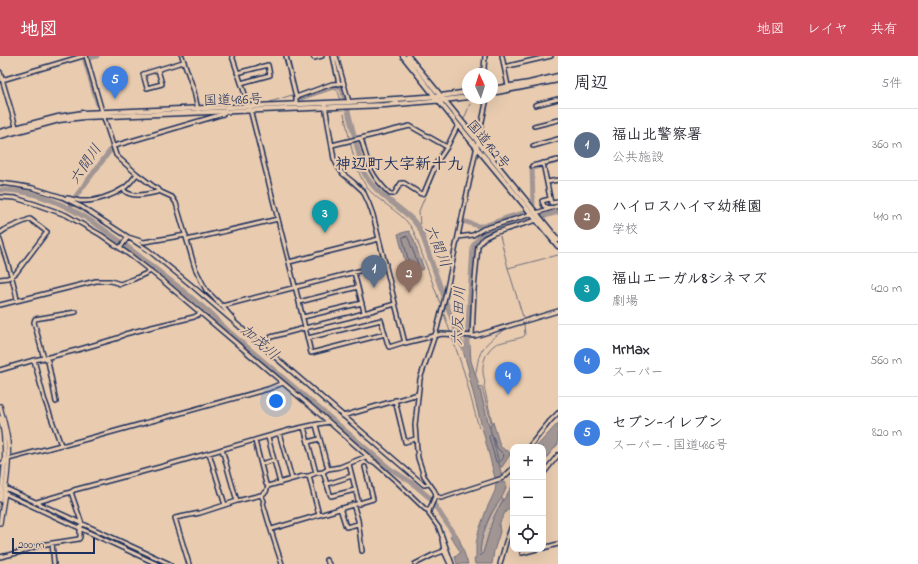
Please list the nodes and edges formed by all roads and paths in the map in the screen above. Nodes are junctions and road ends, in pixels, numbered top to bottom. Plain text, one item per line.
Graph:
1 (92, 56) edge
2 (182, 56) edge
3 (232, 56) edge
4 (286, 56) edge
5 (313, 56) edge
6 (322, 56) edge
7 (334, 56) edge
8 (404, 56) edge
9 (408, 56) edge
10 (484, 56) edge
11 (502, 56) edge
12 (551, 56) edge
13 (85, 57) edge
14 (544, 57) edge
15 (183, 62) junction
16 (504, 67) junction
17 (484, 68) edge
18 (158, 70) junction
19 (0, 72) edge
20 (237, 73) junction
21 (558, 76) edge
22 (2, 80) junction
23 (558, 80) edge
24 (241, 83) junction
25 (341, 84) junction
26 (508, 86) junction
27 (498, 88) edge
28 (498, 92) edge
29 (462, 93) edge
30 (296, 97) junction
31 (462, 97) edge
32 (440, 98) junction
33 (558, 99) edge
34 (296, 104) junction
35 (349, 104) junction
36 (486, 104) edge
37 (325, 105) junction
38 (535, 105) dead end
39 (250, 108) junction
40 (198, 110) junction
41 (226, 111) junction
42 (103, 114) junction
43 (558, 120) edge
44 (458, 125) junction
45 (534, 126) dead end
46 (17, 129) junction
47 (0, 132) edge
48 (0, 136) edge
49 (361, 138) junction
50 (558, 139) edge
51 (478, 142) junction
52 (332, 145) junction
53 (114, 146) junction
54 (533, 146) dead end
55 (447, 147) junction
56 (477, 147) junction
57 (558, 160) edge
58 (543, 165) junction
59 (532, 166) dead end
60 (137, 174) junction
61 (558, 180) edge
62 (547, 182) junction
63 (0, 184) edge
64 (122, 189) junction
65 (159, 190) junction
66 (0, 197) edge
67 (62, 197) junction
68 (550, 199) junction
69 (558, 202) edge
70 (558, 206) edge
71 (548, 209) junction
72 (533, 212) junction
73 (278, 219) junction
74 (538, 219) junction
75 (0, 233) edge
76 (186, 235) junction
77 (128, 237) junction
78 (458, 237) junction
79 (379, 239) junction
80 (0, 240) edge
81 (187, 240) junction
82 (558, 240) edge
83 (558, 246) edge
84 (120, 248) junction
85 (289, 262) junction
86 (386, 264) junction
87 (151, 271) junction
88 (354, 272) junction
89 (12, 277) junction
90 (0, 279) edge
91 (358, 287) junction
92 (295, 288) junction
93 (17, 300) junction
94 (299, 302) junction
95 (362, 303) junction
96 (396, 304) junction
97 (0, 305) edge
98 (222, 306) junction
99 (558, 311) edge
100 (76, 312) dead end
101 (364, 312) junction
102 (200, 313) junction
103 (303, 317) junction
104 (234, 322) junction
105 (305, 328) junction
106 (385, 334) junction
107 (435, 336) junction
108 (471, 336) junction
109 (271, 337) dead end
110 (308, 338) junction
111 (405, 342) junction
112 (46, 358) junction
113 (34, 360) junction
114 (0, 370) edge
115 (284, 383) junction
116 (418, 394) junction
117 (395, 400) junction
118 (56, 402) dead end
119 (0, 406) edge
120 (558, 413) edge
121 (1, 416) edge
122 (343, 416) junction
123 (329, 422) junction
124 (316, 425) junction
125 (304, 427) junction
126 (279, 433) junction
127 (268, 437) junction
128 (320, 439) junction
129 (415, 439) junction
130 (254, 441) junction
131 (308, 442) junction
132 (531, 444) edge
133 (61, 445) junction
134 (222, 450) junction
135 (209, 453) junction
136 (558, 455) edge
137 (8, 459) junction
138 (274, 460) junction
139 (375, 462) junction
140 (5, 463) junction
141 (0, 464) edge
142 (261, 464) junction
143 (349, 464) junction
144 (365, 467) dead end
145 (328, 469) junction
146 (546, 470) edge
147 (510, 471) edge
148 (323, 472) junction
149 (316, 473) junction
150 (309, 476) junction
151 (352, 476) junction
152 (292, 479) junction
153 (280, 483) junction
154 (327, 484) junction
155 (429, 484) junction
156 (268, 486) junction
157 (2, 490) edge
158 (355, 490) junction
159 (72, 492) junction
160 (261, 495) junction
161 (436, 496) junction
162 (0, 500) edge
163 (237, 501) junction
164 (35, 503) junction
165 (353, 504) junction
166 (359, 504) junction
167 (225, 505) junction
168 (340, 508) junction
169 (429, 511) junction
170 (319, 515) junction
171 (0, 523) edge
172 (358, 524) junction
173 (81, 526) junction
174 (272, 529) junction
175 (510, 531) edge
176 (443, 536) junction
177 (52, 543) junction
178 (558, 544) edge
179 (546, 547) edge
180 (362, 551) dead end
181 (444, 551) junction
182 (526, 552) edge
183 (522, 553) dead end
184 (0, 557) edge
185 (326, 560) dead end
186 (54, 564) edge
187 (157, 564) edge
188 (170, 564) edge
189 (189, 564) edge
190 (282, 564) edge
191 (329, 564) edge
192 (415, 564) edge
193 (451, 564) edge
194 (500, 564) edge

1 - 13 street
2 - 15 street
3 - 20 street
4 - 30 street
5 - 6 street
7 - 25 street
8 - 32 highway, 国道182号
9 - 32 highway, 国道182号
10 - 17 street
11 - 16 street
12 - 14 street
13 - 22 street
13 - 42 street
14 - 16 street
15 - 18 street
15 - 40 street
16 - 26 street
18 - 18 street
19 - 22 street
20 - 24 street
20 - 24 street
21 - 26 highway
22 - 46 street
23 - 28 highway
24 - 39 street
25 - 30 street
25 - 35 street
26 - 27 highway
29 - 32 highway, 国道486号
30 - 34 street
31 - 32 highway, 国道486号
32 - 35 highway, 国道486号
32 - 44 highway, 国道182号
32 - 51 highway, 国道182号
33 - 38 street
34 - 37 highway, 国道486号
34 - 39 highway, 国道486号
35 - 37 highway, 国道486号
36 - 51 street
37 - 39 highway, 国道486号
37 - 52 street
39 - 40 highway, 国道486号
39 - 41 highway, 国道486号
39 - 73 street
40 - 41 highway, 国道486号
40 - 42 highway, 国道486号
41 - 53 street
42 - 46 highway, 国道486号
42 - 53 street
43 - 45 street
44 - 55 street
44 - 56 highway, 国道182号
46 - 47 highway, 国道486号
46 - 48 highway, 国道486号
49 - 52 street
49 - 55 street
49 - 55 street
50 - 54 street
51 - 56 street
51 - 72 highway, 国道182号
52 - 79 street
53 - 60 street
56 - 72 highway, 国道182号
56 - 78 street
57 - 58 street
58 - 59 street
58 - 62 street
60 - 64 street
60 - 65 street
61 - 62 street
62 - 68 street
63 - 67 street
64 - 65 street
64 - 67 street
65 - 76 street
66 - 84 street
67 - 77 street
68 - 69 street
68 - 71 street
70 - 71 street
71 - 72 street
72 - 74 highway, 国道182号
72 - 78 street
73 - 81 street
73 - 85 street
74 - 82 highway, 国道182号
74 - 83 highway, 国道182号
74 - 108 street
75 - 89 street
76 - 77 street
76 - 81 street
77 - 84 street
77 - 104 street
78 - 107 street
79 - 85 street
79 - 86 street
80 - 89 street
81 - 98 street
84 - 87 street
85 - 92 street
86 - 88 street
86 - 96 street
87 - 93 street
87 - 102 street
88 - 91 street
88 - 92 street
89 - 90 street
89 - 93 street
91 - 94 street
91 - 95 street
92 - 94 street
92 - 98 street
93 - 97 street
94 - 103 street
95 - 101 street
95 - 103 street
96 - 101 street
96 - 111 street
98 - 104 street
99 - 108 street
100 - 112 street
101 - 105 street
102 - 112 street
102 - 115 street
103 - 105 street
104 - 122 street
105 - 109 street
105 - 110 street
106 - 110 street
106 - 110 street
106 - 111 street
107 - 108 street
107 - 111 street
107 - 116 street
112 - 113 street
112 - 118 street
113 - 114 street
113 - 133 street
115 - 123 street
115 - 133 street
116 - 117 street
116 - 129 street
117 - 122 street
117 - 129 street
119 - 121 main road
120 - 132 street
121 - 137 main road
121 - 140 main road
122 - 155 street
123 - 124 street
123 - 139 street
124 - 125 street
124 - 128 street
125 - 126 street
125 - 131 street
126 - 127 street
126 - 152 street
127 - 130 street
127 - 138 street
128 - 131 street
128 - 145 street
129 - 155 street
130 - 134 street
130 - 142 street
131 - 149 street
133 - 137 street
134 - 135 street
134 - 163 street
135 - 159 street
135 - 167 street
136 - 146 street
137 - 140 street
137 - 157 main road
138 - 142 street
138 - 153 street
139 - 143 street
139 - 169 street
140 - 141 street
140 - 157 main road
142 - 156 street
143 - 145 street
143 - 151 street
144 - 166 street
145 - 148 street
147 - 161 street
148 - 149 street
148 - 154 street
149 - 150 street
150 - 152 street
150 - 170 street
151 - 154 street
151 - 158 street
152 - 153 street
153 - 156 street
154 - 158 street
155 - 161 street
156 - 160 street
157 - 162 main road
157 - 164 street
157 - 171 main road
157 - 173 street
158 - 166 street
159 - 164 street
159 - 173 street
160 - 163 street
160 - 174 street
161 - 169 street
163 - 167 street
164 - 173 street
165 - 166 street
165 - 168 street
165 - 172 street
167 - 189 street
168 - 170 street
168 - 172 street
169 - 176 street
170 - 174 street
172 - 180 street
173 - 177 street
173 - 187 street
173 - 188 street
174 - 190 street
175 - 194 street
176 - 181 street
176 - 193 street
177 - 184 street
177 - 186 street
178 - 179 street
181 - 192 street
181 - 193 street
182 - 183 street
185 - 191 street

